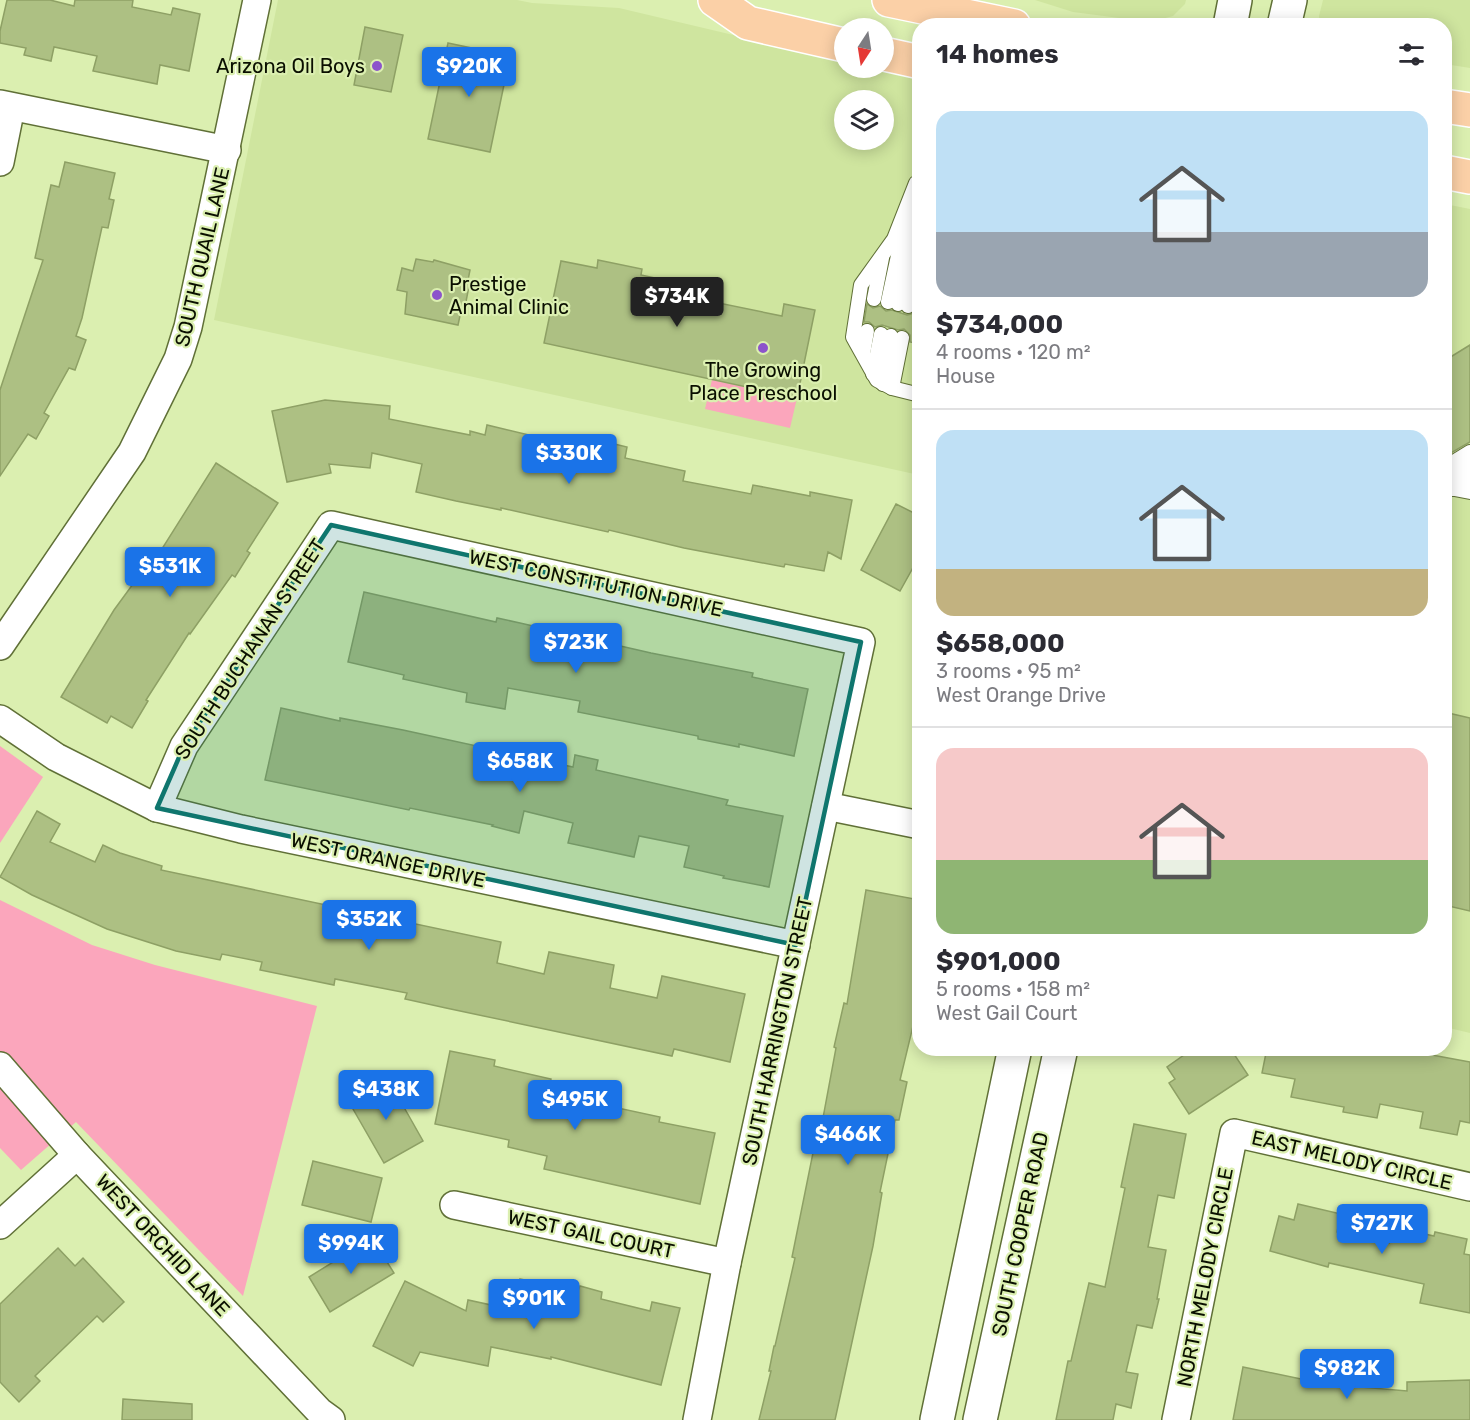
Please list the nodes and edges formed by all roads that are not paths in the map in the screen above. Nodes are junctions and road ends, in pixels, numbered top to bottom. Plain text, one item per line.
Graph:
1 (257, 0) edge
2 (715, 0) edge
3 (889, 0) edge
4 (1235, 0) edge
5 (1290, 0) edge
6 (976, 18) edge
7 (1232, 18) edge
8 (1286, 18) edge
9 (834, 43) edge
10 (894, 56) edge
11 (912, 60) edge
12 (6, 105) edge
13 (1452, 107) edge
14 (1470, 110) edge
15 (227, 150) junction
16 (0, 162) edge
17 (1452, 174) edge
18 (1470, 177) edge
19 (912, 193) edge
20 (912, 236) edge
21 (884, 250) junction
22 (912, 268) edge
23 (874, 299) dead end
24 (867, 331) dead end
25 (863, 354) junction
26 (882, 382) junction
27 (912, 392) edge
28 (1470, 452) edge
29 (1452, 463) edge
30 (1470, 465) edge
31 (1470, 477) edge
32 (1452, 481) edge
33 (1452, 483) edge
34 (1452, 487) edge
35 (1470, 492) edge
36 (331, 525) joint
37 (861, 642) joint
38 (0, 646) edge
39 (0, 720) edge
40 (826, 806) junction
41 (157, 808) junction
42 (912, 823) edge
43 (796, 945) junction
44 (1013, 1056) edge
45 (1059, 1056) edge
46 (0, 1066) edge
47 (1234, 1133) joint
48 (77, 1155) junction
49 (1470, 1187) edge
50 (454, 1205) dead end
51 (0, 1225) edge
52 (727, 1263) junction
53 (331, 1420) edge
54 (697, 1420) edge
55 (937, 1420) edge
56 (980, 1420) edge
57 (1176, 1420) edge

1 - 15 street, SOUTH QUAIL LANE
2 - 9 main road
3 - 6 main road
4 - 7 main road
5 - 8 main road
10 - 11 main road
12 - 15 street
12 - 16 street
13 - 14 main road
15 - 38 street, SOUTH QUAIL LANE
17 - 18 main road
19 - 21 lane
20 - 22 lane
21 - 23 lane
21 - 25 lane
24 - 25 lane
25 - 26 lane
26 - 26 lane
26 - 27 lane
28 - 29 lane
30 - 32 lane
31 - 33 lane
34 - 35 lane
36 - 37 street, WEST CONSTITUTION DRIVE
36 - 41 street, SOUTH BUCHANAN STREET
37 - 40 street, SOUTH HARRINGTON STREET
39 - 41 street, WEST ORANGE DRIVE
40 - 42 street
40 - 43 street, SOUTH HARRINGTON STREET
41 - 43 street, WEST ORANGE DRIVE
43 - 52 street, SOUTH HARRINGTON STREET
44 - 55 main road
45 - 56 main road, SOUTH COOPER ROAD
46 - 48 street, WEST ORCHID LANE
47 - 49 street, EAST MELODY CIRCLE
47 - 57 street, NORTH MELODY CIRCLE
48 - 51 street
48 - 53 street, WEST ORCHID LANE
50 - 52 street, WEST GAIL COURT
52 - 54 street, SOUTH HARRINGTON STREET

